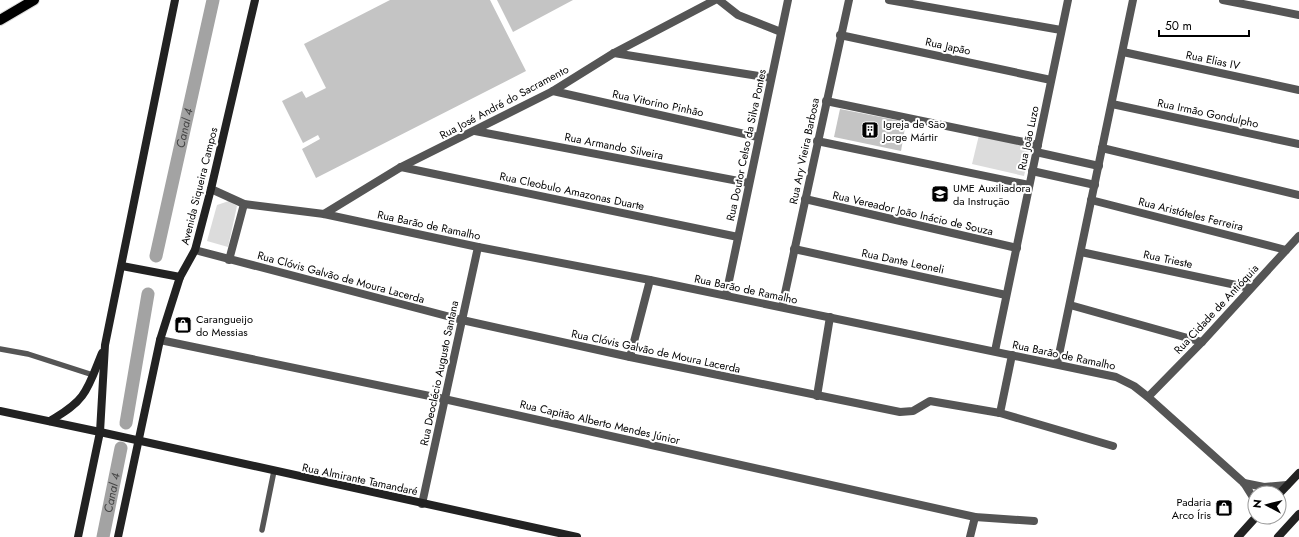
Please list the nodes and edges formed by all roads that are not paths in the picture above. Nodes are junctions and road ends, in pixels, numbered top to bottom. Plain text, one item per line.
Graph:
1 (34, 0) edge
2 (175, 0) edge
3 (255, 0) edge
4 (715, 0) edge
5 (719, 0) edge
6 (788, 0) edge
7 (848, 0) edge
8 (889, 0) edge
9 (1068, 0) edge
10 (1133, 0) edge
11 (1223, 0) edge
12 (1299, 15) edge
13 (0, 20) edge
14 (1061, 30) junction
15 (781, 32) junction
16 (840, 35) junction
17 (1123, 52) junction
18 (614, 53) junction
19 (771, 78) junction
20 (1051, 80) junction
21 (1299, 90) edge
22 (553, 91) junction
23 (826, 101) junction
24 (1112, 104) junction
25 (475, 131) junction
26 (758, 137) junction
27 (817, 141) junction
28 (1299, 144) edge
29 (1102, 148) junction
30 (1037, 149) junction
31 (1099, 166) junction
32 (401, 167) junction
33 (1032, 171) junction
34 (749, 183) junction
35 (1029, 185) junction
36 (1095, 185) junction
37 (210, 188) junction
38 (1299, 195) edge
39 (805, 198) junction
40 (1092, 200) junction
41 (244, 204) junction
42 (324, 214) junction
43 (1299, 236) edge
44 (738, 237) junction
45 (478, 247) junction
46 (1017, 248) junction
47 (794, 249) junction
48 (194, 250) junction
49 (1286, 250) junction
50 (1081, 252) junction
51 (229, 260) junction
52 (122, 266) junction
53 (180, 277) junction
54 (650, 280) junction
55 (1250, 288) junction
56 (1006, 295) junction
57 (726, 296) junction
58 (1070, 305) junction
59 (782, 307) junction
60 (830, 317) junction
61 (462, 320) junction
62 (160, 340) junction
63 (1202, 342) junction
64 (105, 345) junction
65 (0, 349) edge
66 (995, 351) junction
67 (1012, 355) junction
68 (630, 357) junction
69 (1057, 364) junction
70 (93, 375) junction
71 (817, 396) junction
72 (1148, 397) junction
73 (444, 399) junction
74 (0, 411) edge
75 (1000, 413) junction
76 (50, 421) junction
77 (102, 432) junction
78 (136, 440) junction
79 (1113, 446) dead end
80 (274, 471) junction
81 (1299, 473) edge
82 (1244, 483) junction
83 (1254, 485) edge
84 (1287, 485) edge
85 (1247, 488) edge
86 (422, 504) junction
87 (1299, 514) edge
88 (975, 517) junction
89 (1034, 521) dead end
90 (1249, 525) edge
91 (262, 530) dead end
92 (78, 537) edge
93 (118, 537) edge
94 (577, 537) edge
95 (970, 537) edge
96 (1238, 537) edge
97 (1278, 537) edge

1 - 13 main road
2 - 52 main road
3 - 37 main road, Avenida Siqueira Campos
4 - 18 street, Rua José André do Sacramento
5 - 15 street
6 - 15 street, Rua Doutor Celso da Silva Pontes
7 - 16 street, Rua Ary Vieira Barbosa
8 - 14 street
9 - 14 street, Rua João Luzo
10 - 17 street
11 - 12 street
14 - 20 street, Rua João Luzo
15 - 19 street, Rua Doutor Celso da Silva Pontes
16 - 20 street, Rua Japão
16 - 23 street, Rua Ary Vieira Barbosa
17 - 21 street, Rua Elias IV
17 - 24 street
18 - 19 street
18 - 22 street, Rua José André do Sacramento
19 - 26 street, Rua Doutor Celso da Silva Pontes
20 - 30 street, Rua João Luzo
22 - 25 street, Rua José André do Sacramento
22 - 26 street, Rua Vitorino Pinhão
23 - 27 street, Rua Ary Vieira Barbosa
23 - 30 street
24 - 28 street, Rua Irmão Gondulpho
24 - 29 street
25 - 32 street, Rua José André do Sacramento
25 - 34 street, Rua Armando Silveira
26 - 34 street, Rua Doutor Celso da Silva Pontes
27 - 35 street
27 - 39 street, Rua Ary Vieira Barbosa
29 - 31 street
29 - 38 street
30 - 31 street
30 - 33 street, Rua João Luzo
31 - 36 street
32 - 42 street, Rua José André do Sacramento
32 - 44 street, Rua Cleobulo Amazonas Duarte
33 - 35 street, Rua João Luzo
33 - 36 street
34 - 44 street, Rua Doutor Celso da Silva Pontes
35 - 46 street, Rua João Luzo
36 - 40 street
37 - 41 street, Rua Barão de Ramalho
37 - 48 main road, Avenida Siqueira Campos
39 - 46 street, Rua Vereador João Inácio de Souza
39 - 47 street, Rua Ary Vieira Barbosa
40 - 49 street, Rua Aristóteles Ferreira
40 - 50 street
41 - 42 street, Rua Barão de Ramalho
41 - 51 street
42 - 45 street, Rua Barão de Ramalho
43 - 49 street, Rua Cidade de Antióquia
44 - 57 street, Rua Doutor Celso da Silva Pontes
45 - 54 street, Rua Barão de Ramalho
45 - 61 street, Rua Deoclécio Augusto Santana
46 - 56 street, Rua João Luzo
47 - 56 street, Rua Dante Leoneli
47 - 59 street, Rua Ary Vieira Barbosa
48 - 51 street, Rua Clóvis Galvão de Moura Lacerda
48 - 53 main road, Avenida Siqueira Campos
49 - 55 street, Rua Cidade de Antióquia
50 - 55 street, Rua Trieste
50 - 58 street
51 - 61 street, Rua Clóvis Galvão de Moura Lacerda
52 - 53 main road
52 - 64 main road
53 - 62 main road, Avenida Siqueira Campos
54 - 57 street, Rua Barão de Ramalho
54 - 68 street
55 - 63 street, Rua Cidade de Antióquia
56 - 66 street, Rua João Luzo
57 - 59 street, Rua Barão de Ramalho
58 - 63 street
58 - 69 street
59 - 60 street, Rua Barão de Ramalho
60 - 66 street, Rua Barão de Ramalho
60 - 71 street
61 - 68 street, Rua Clóvis Galvão de Moura Lacerda
61 - 73 street, Rua Deoclécio Augusto Santana
62 - 73 street, Rua Capitão Alberto Mendes Júnior
62 - 78 main road, Avenida Siqueira Campos
63 - 72 street, Rua Cidade de Antióquia
64 - 70 main road
64 - 77 main road
65 - 70 lane
66 - 67 street, Rua Barão de Ramalho
67 - 69 street, Rua Barão de Ramalho
67 - 75 street
68 - 71 street, Rua Clóvis Galvão de Moura Lacerda
69 - 72 street, Rua Barão de Ramalho
70 - 76 main road
71 - 75 street, Rua Clóvis Galvão de Moura Lacerda
72 - 82 street, Rua Barão de Ramalho
73 - 86 street, Rua Deoclécio Augusto Santana
73 - 88 street, Rua Capitão Alberto Mendes Júnior
74 - 76 main road
75 - 79 street, Rua Clóvis Galvão de Moura Lacerda
76 - 77 main road
77 - 78 main road, Rua Almirante Tamandaré
77 - 92 main road
78 - 80 main road, Rua Almirante Tamandaré
78 - 93 main road, Avenida Siqueira Campos
80 - 86 main road, Rua Almirante Tamandaré
80 - 91 lane
81 - 84 main road
82 - 83 street
82 - 85 street, Rua Barão de Ramalho
86 - 94 main road, Rua Almirante Tamandaré
87 - 97 main road
88 - 89 street, Rua Capitão Alberto Mendes Júnior
88 - 95 street
90 - 96 main road

